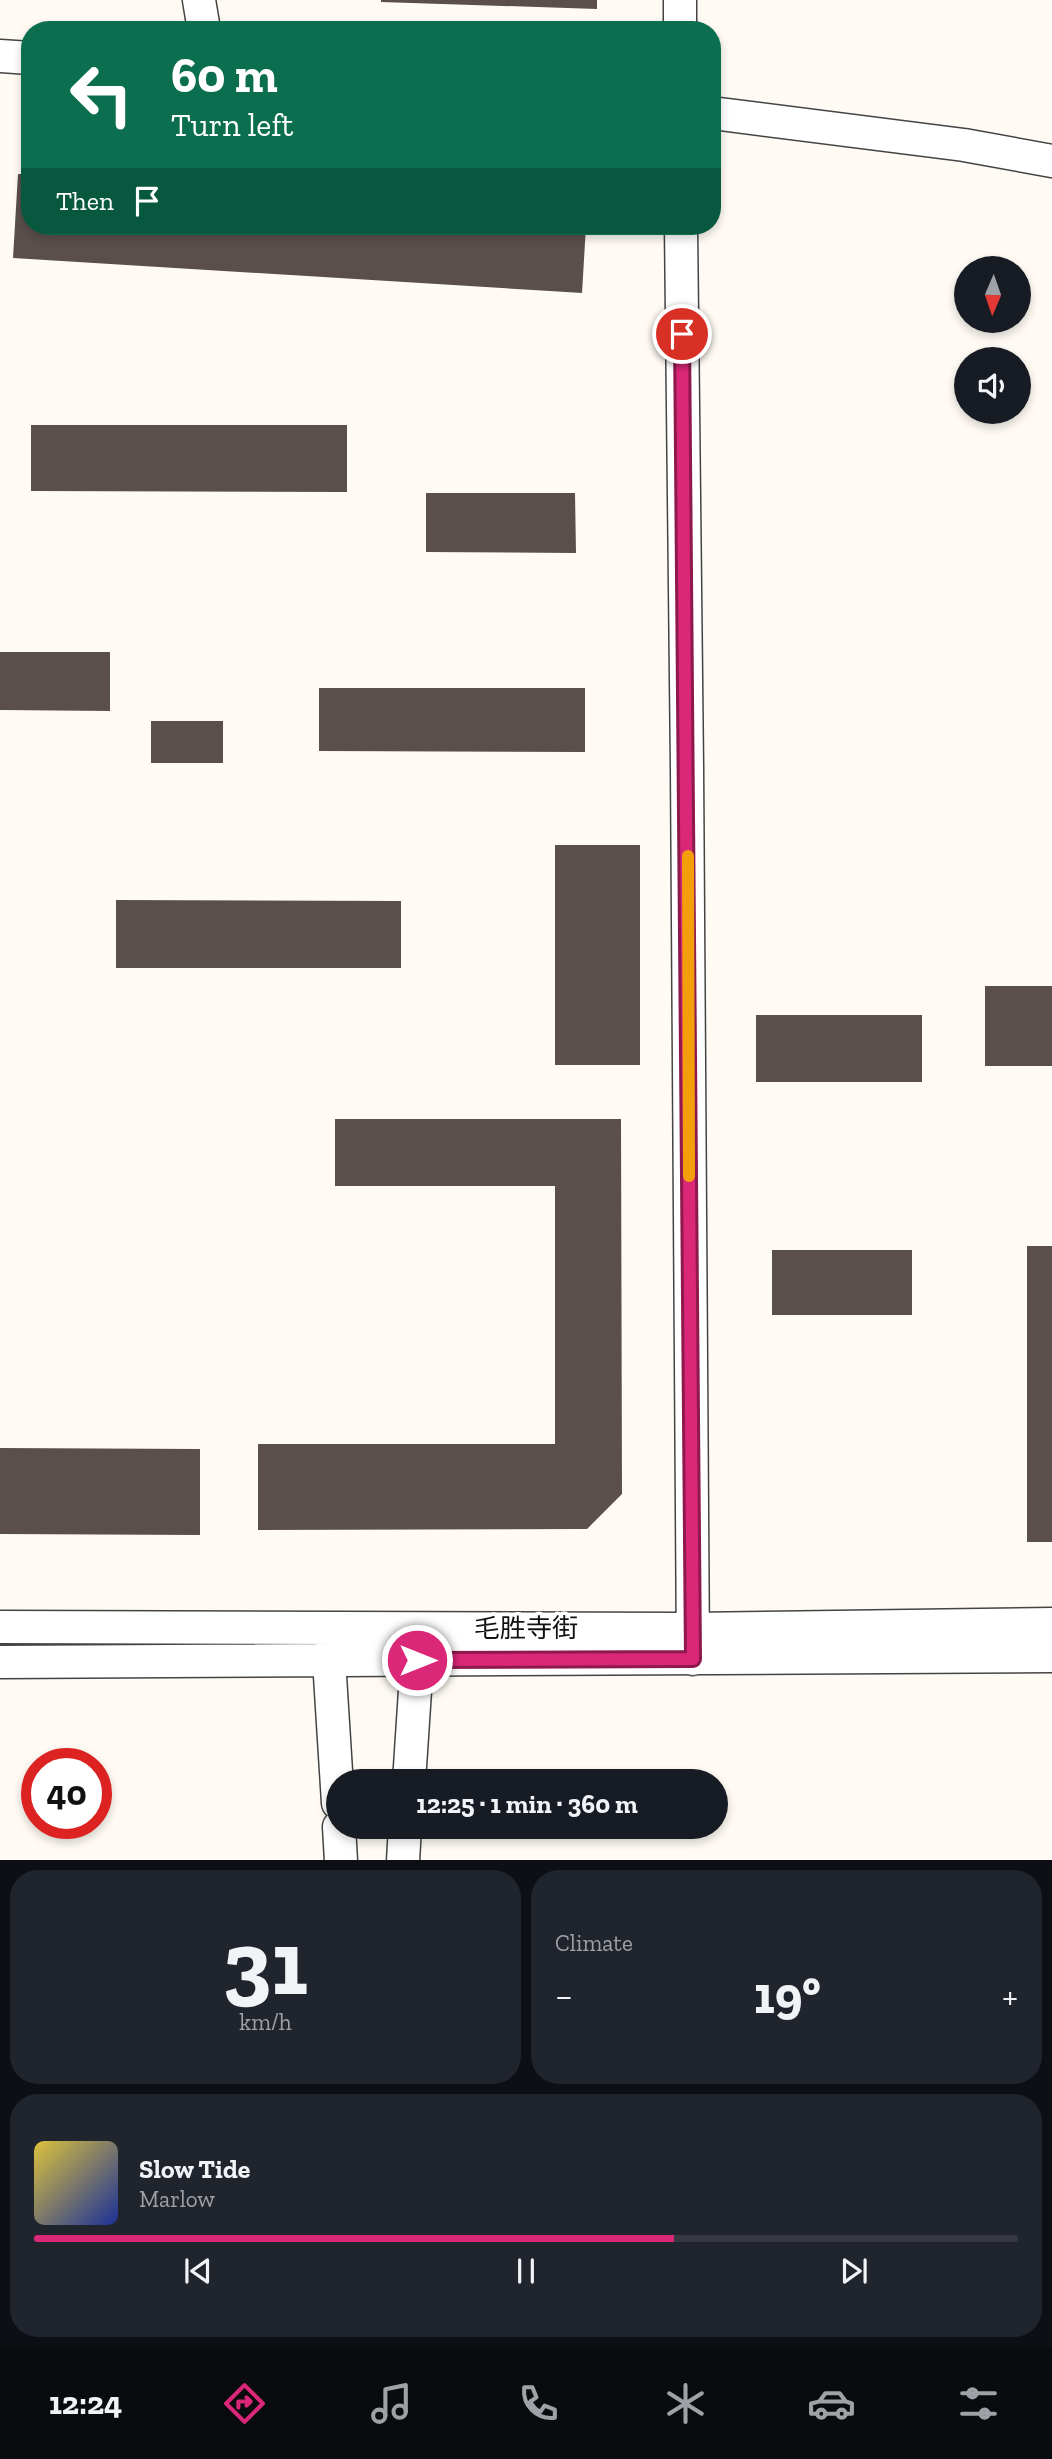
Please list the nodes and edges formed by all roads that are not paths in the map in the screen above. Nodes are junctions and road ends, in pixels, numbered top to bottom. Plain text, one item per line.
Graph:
1 (199, 0) edge
2 (681, 0) edge
3 (202, 21) edge
4 (680, 21) edge
5 (0, 57) edge
6 (21, 58) edge
7 (721, 114) edge
8 (1052, 161) edge
9 (681, 235) edge
10 (1052, 1623) edge
11 (0, 1627) edge
12 (334, 1628) junction
13 (415, 1628) junction
14 (692, 1644) junction
15 (1052, 1656) edge
16 (329, 1660) junction
17 (417, 1660) junction
18 (0, 1662) edge
19 (336, 1769) edge
20 (410, 1769) edge
21 (340, 1839) edge
22 (404, 1839) edge
23 (341, 1860) edge
24 (403, 1860) edge

1 - 3 street
2 - 4 street
5 - 6 street
7 - 8 street
9 - 14 street
10 - 14 street, 毛胜寺街
11 - 12 street, 毛胜寺街
12 - 13 street, 毛胜寺街
12 - 16 street
13 - 14 street, 毛胜寺街
13 - 17 street
14 - 15 street, 毛胜寺街
14 - 17 street, 毛胜寺街
16 - 17 street, 毛胜寺街
16 - 18 street, 毛胜寺街
16 - 19 street
17 - 20 street
21 - 23 street
22 - 24 street

